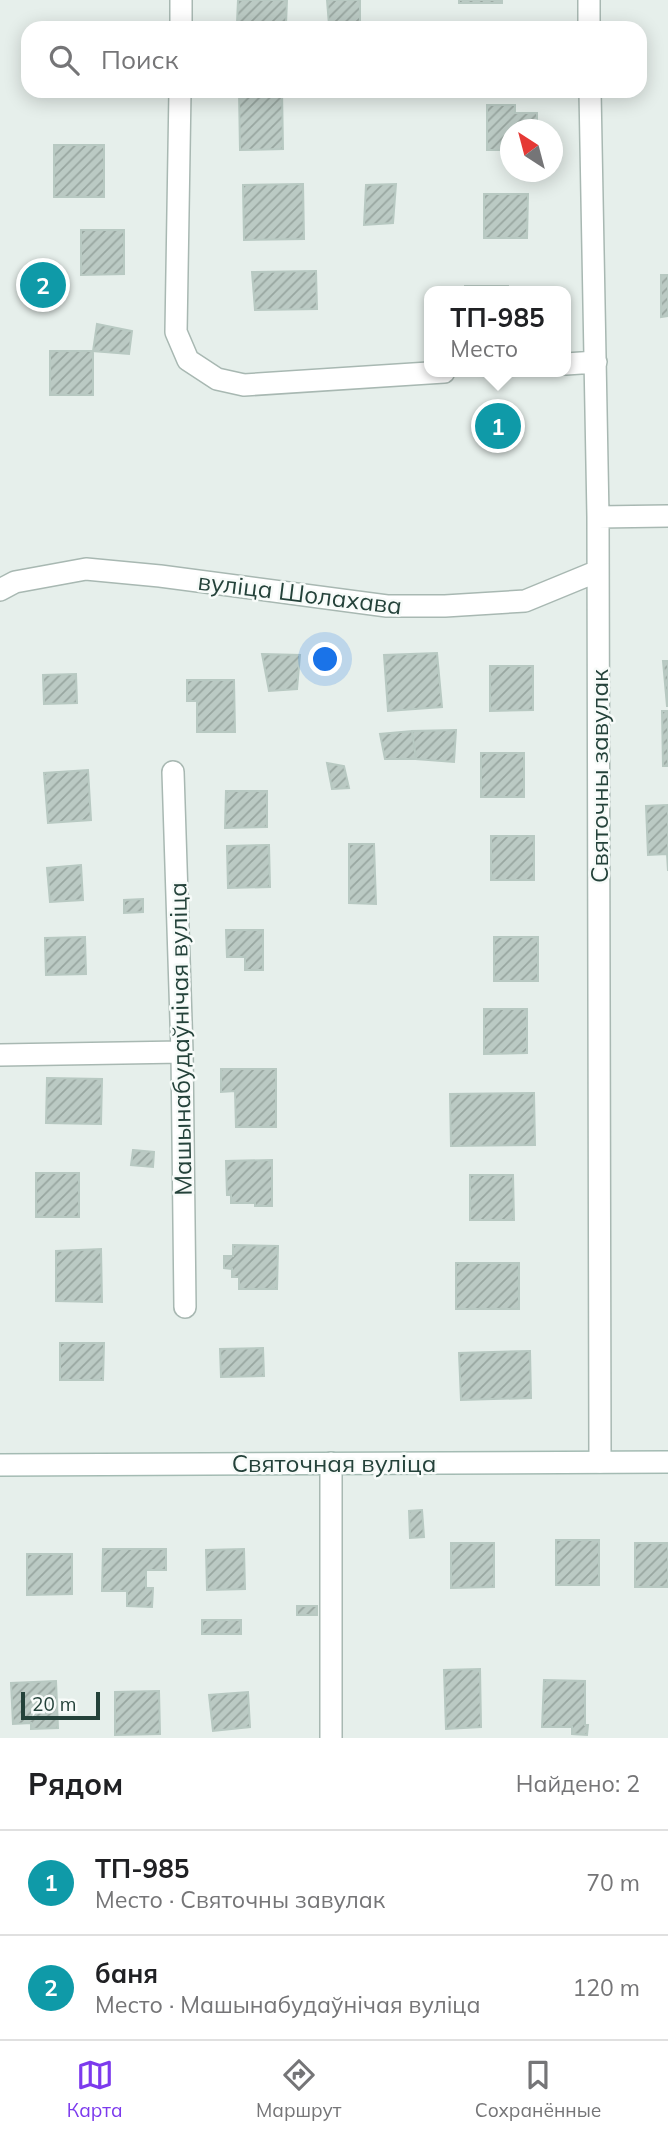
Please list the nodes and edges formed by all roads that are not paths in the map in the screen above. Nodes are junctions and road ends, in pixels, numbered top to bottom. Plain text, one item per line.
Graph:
1 (181, 0) edge
2 (589, 0) edge
3 (181, 21) edge
4 (589, 21) edge
5 (180, 98) edge
6 (590, 98) edge
7 (596, 362) junction
8 (571, 364) edge
9 (424, 373) edge
10 (668, 516) edge
11 (598, 517) junction
12 (598, 570) junction
13 (0, 590) edge
14 (173, 772) dead end
15 (182, 1052) junction
16 (0, 1055) edge
17 (185, 1307) dead end
18 (600, 1462) junction
19 (668, 1462) edge
20 (331, 1464) junction
21 (0, 1465) edge
22 (331, 1738) edge

1 - 3 street
2 - 4 street
5 - 9 street
6 - 7 street, Святочны завулак
7 - 8 street
7 - 11 street, Святочны завулак
10 - 11 street
11 - 12 street, Святочны завулак
12 - 13 street, вуліца Шолахава
12 - 18 street, Святочны завулак
14 - 15 street, Машынабудаўнічая вуліца
15 - 16 street
15 - 17 street, Машынабудаўнічая вуліца
18 - 19 street, Святочная вуліца
18 - 20 street, Святочная вуліца
20 - 21 street, Святочная вуліца
20 - 22 street

